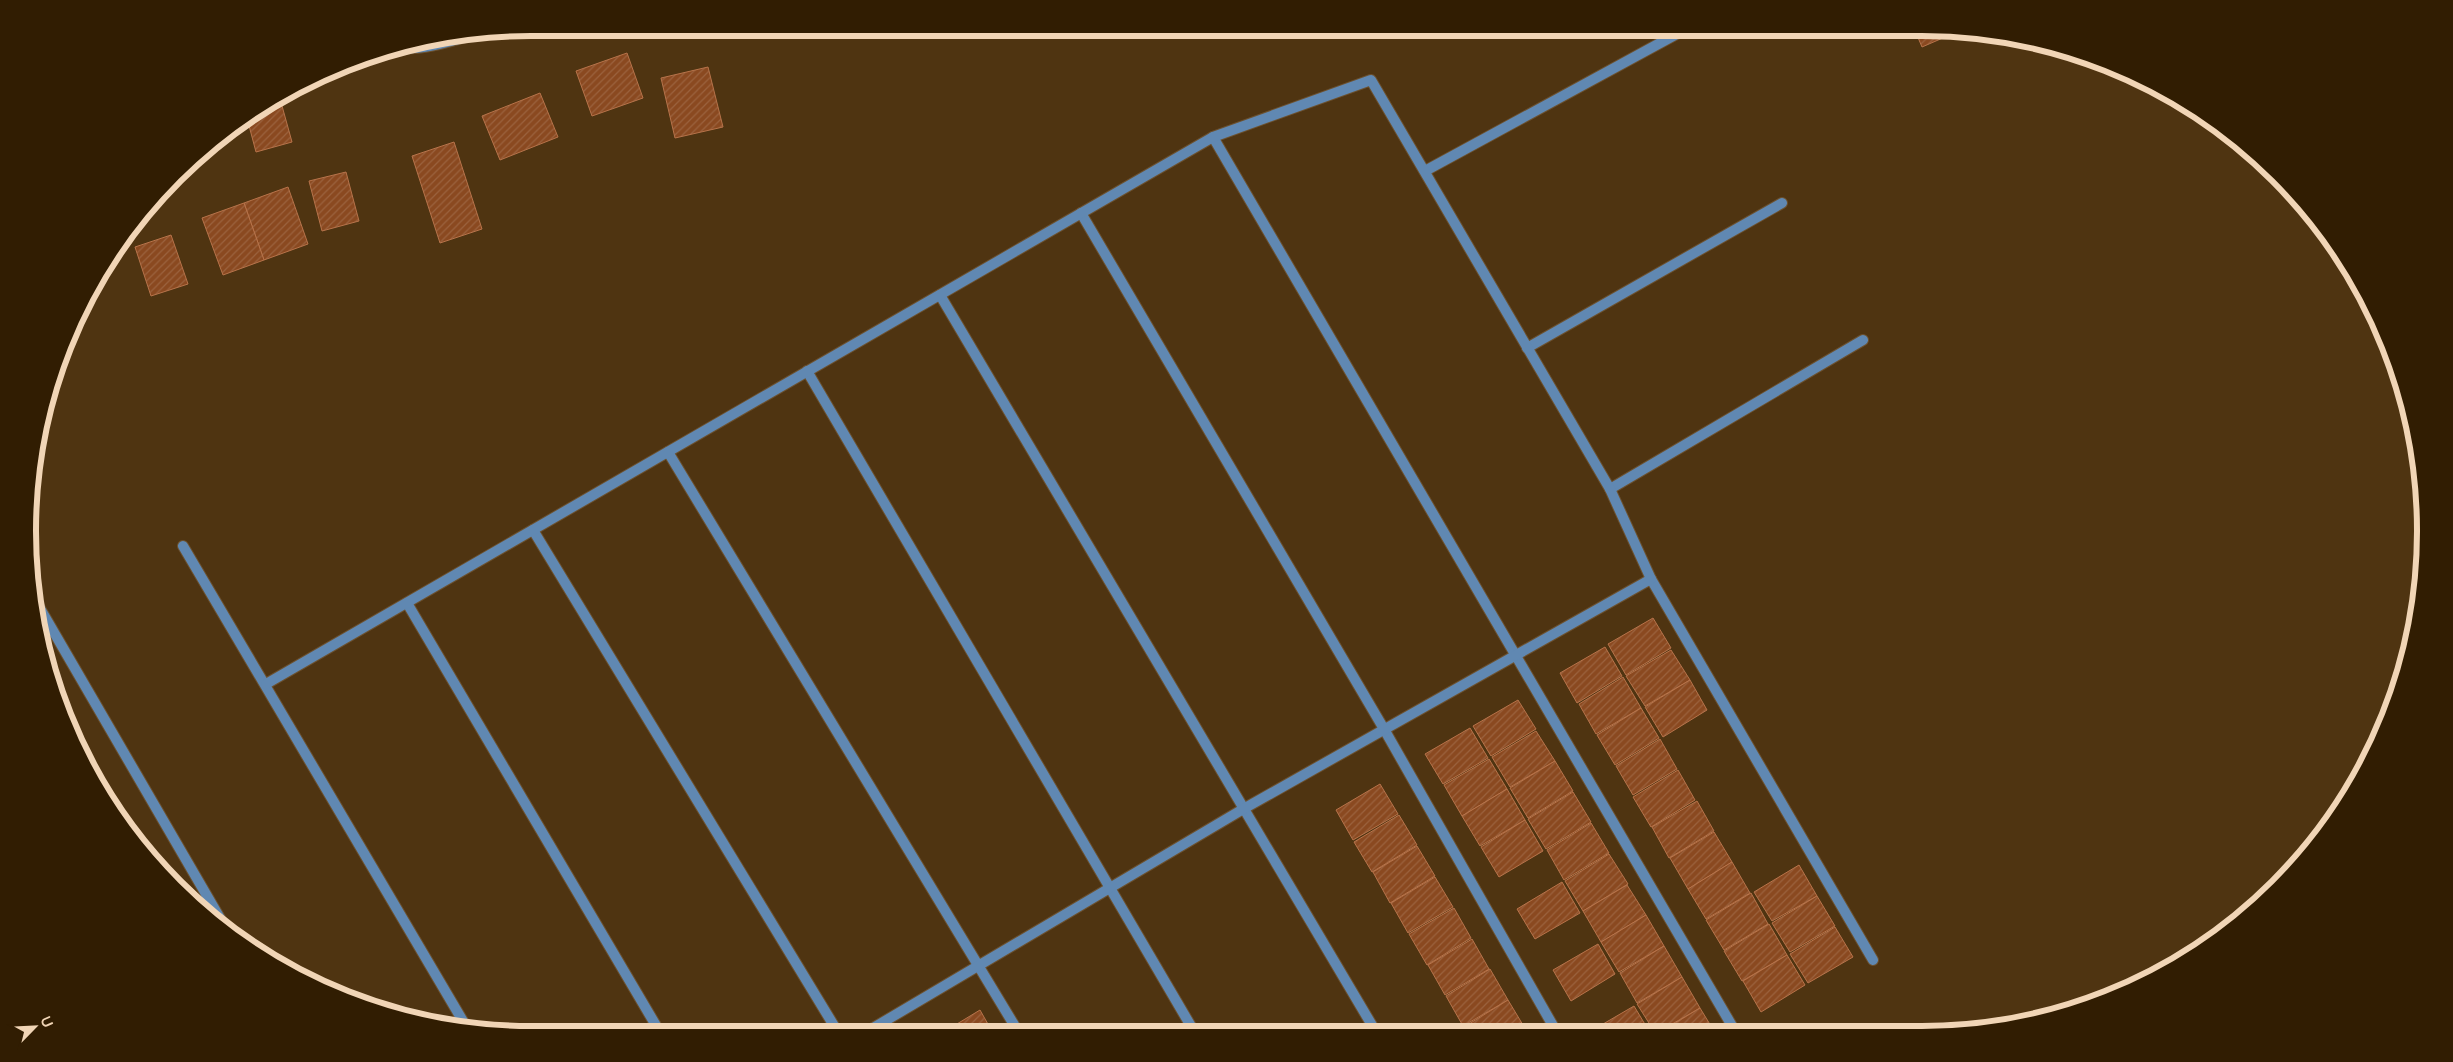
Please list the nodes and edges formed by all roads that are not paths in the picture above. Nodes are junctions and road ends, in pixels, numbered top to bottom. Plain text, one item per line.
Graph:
1 (1673, 36) edge
2 (1213, 137) junction
3 (1425, 172) junction
4 (1782, 203) dead end
5 (1081, 213) junction
6 (940, 294) junction
7 (1863, 340) dead end
8 (1528, 348) junction
9 (807, 371) junction
10 (668, 452) junction
11 (1610, 489) junction
12 (533, 530) junction
13 (183, 546) dead end
14 (1651, 579) junction
15 (407, 603) junction
16 (43, 614) edge
17 (1514, 656) junction
18 (266, 684) junction
19 (1384, 729) junction
20 (1244, 808) junction
21 (1110, 888) junction
22 (217, 913) edge
23 (1873, 960) dead end
24 (979, 966) junction
25 (463, 1021) edge
26 (656, 1026) edge
27 (834, 1026) edge
28 (878, 1026) edge
29 (1015, 1026) edge
30 (1192, 1026) edge
31 (1372, 1026) edge
32 (1553, 1026) edge
33 (1733, 1026) edge

1 - 3 street
2 - 3 street
2 - 5 street
2 - 17 street
3 - 8 street
4 - 8 street
5 - 6 street
5 - 19 street
6 - 9 street
6 - 20 street
7 - 11 street
8 - 11 street
9 - 10 street
9 - 21 street
10 - 12 street
10 - 24 street
11 - 14 street
12 - 15 street
12 - 27 street
13 - 18 street
14 - 17 street
14 - 23 street
15 - 18 street
15 - 26 street
16 - 22 street
17 - 19 street
17 - 33 street
18 - 25 street
19 - 20 street
19 - 32 street
20 - 21 street
20 - 31 street
21 - 24 street
21 - 30 street
24 - 28 street
24 - 29 street

